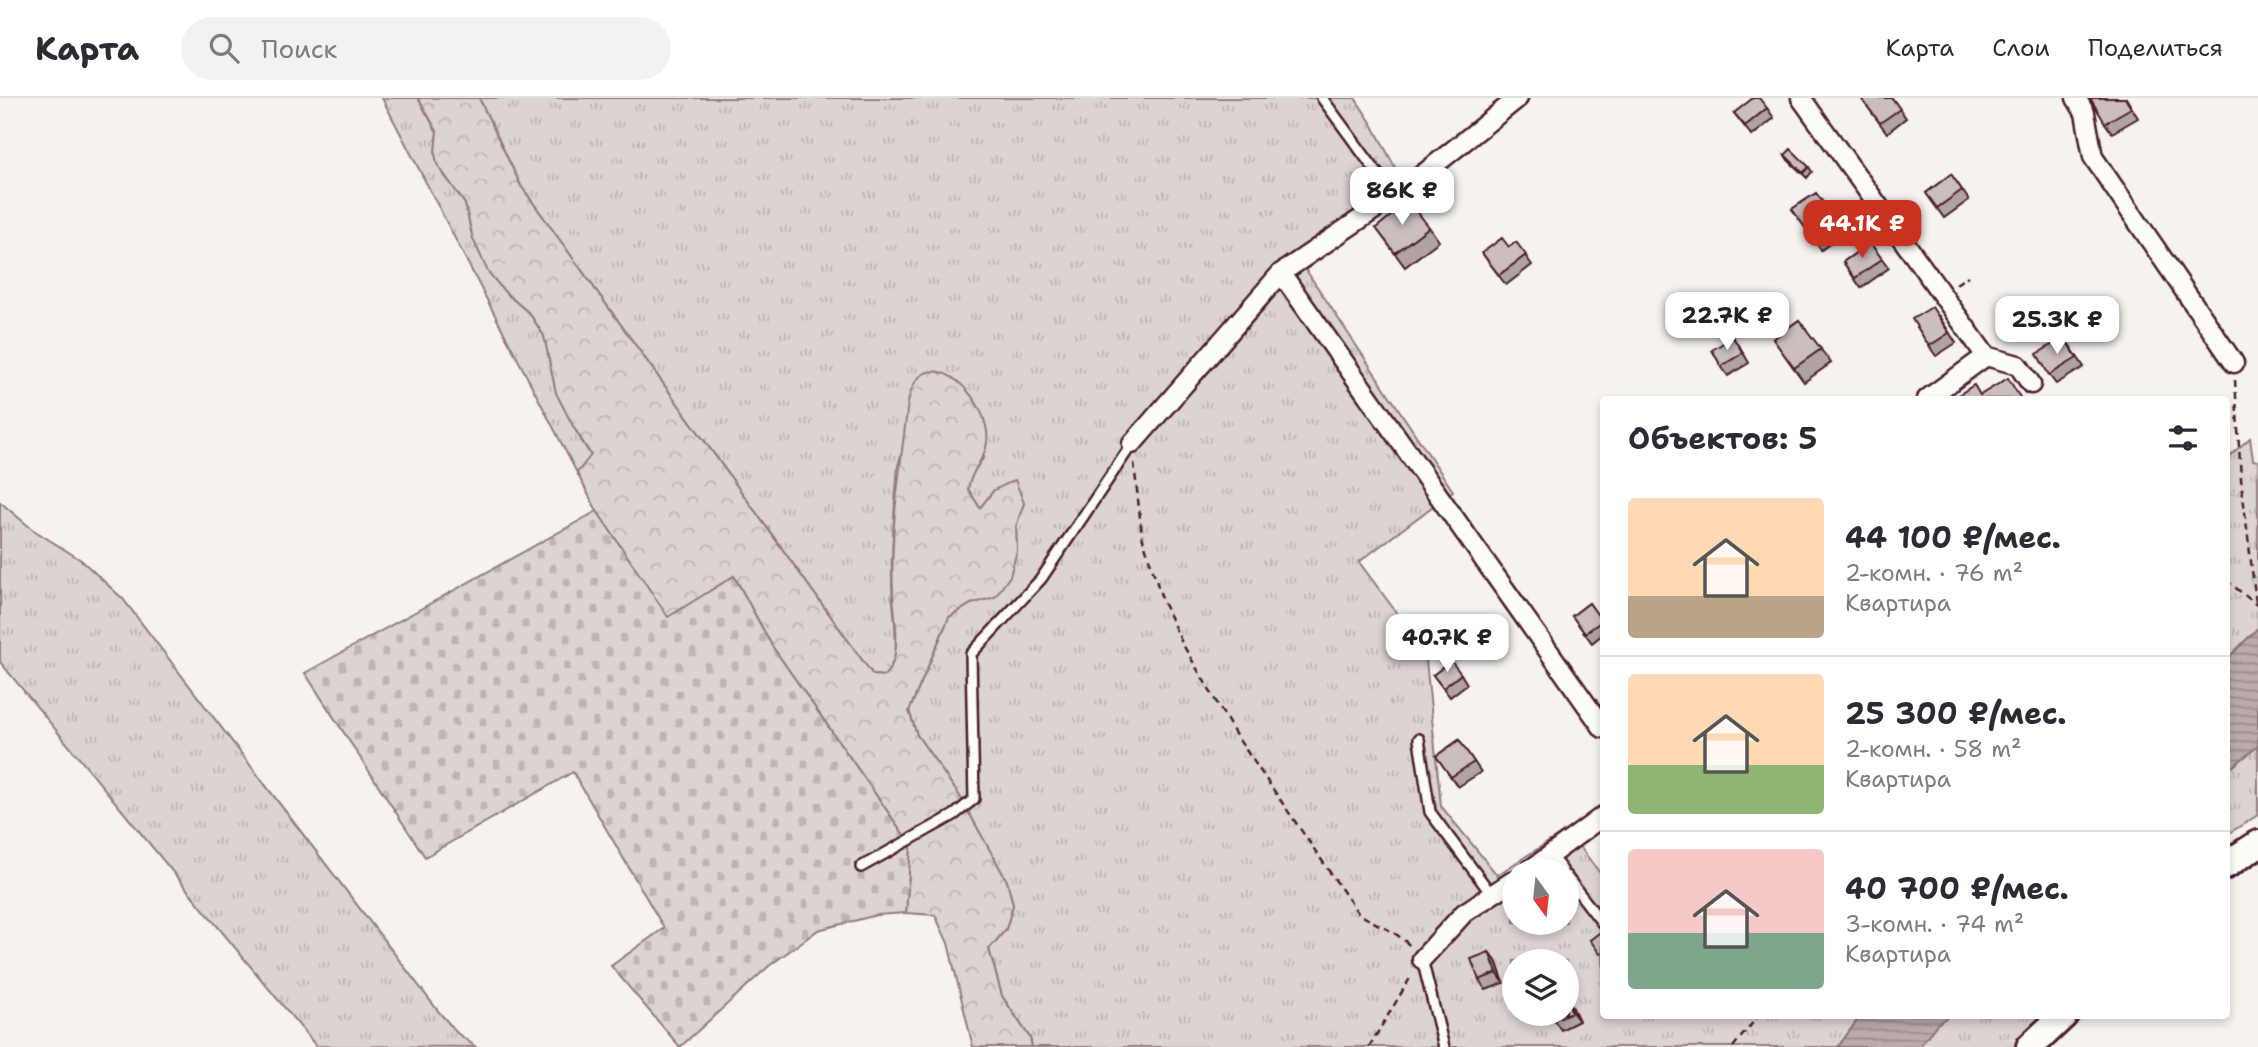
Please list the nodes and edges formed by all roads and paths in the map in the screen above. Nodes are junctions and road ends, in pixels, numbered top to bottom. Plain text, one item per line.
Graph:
1 (1322, 98) edge
2 (1518, 98) edge
3 (1801, 98) edge
4 (2076, 98) edge
5 (1394, 196) junction
6 (1281, 273) junction
7 (1986, 356) junction
8 (2234, 363) joint
9 (2031, 384) dead end
10 (1931, 396) edge
11 (1132, 444) junction
12 (2230, 584) edge
13 (2258, 593) edge
14 (2257, 604) edge
15 (1600, 724) edge
16 (1419, 739) dead end
17 (1600, 819) edge
18 (2258, 844) edge
19 (1561, 858) edge
20 (2230, 862) edge
21 (860, 867) dead end
22 (1502, 888) edge
23 (1579, 893) edge
24 (1492, 895) junction
25 (1600, 920) edge
26 (1422, 959) junction
27 (1756, 1019) edge
28 (2060, 1019) edge
29 (1369, 1047) edge
30 (1444, 1047) edge
31 (1733, 1047) edge
32 (2030, 1047) edge

1 - 5 lane
2 - 5 street
3 - 7 street
4 - 8 street
5 - 6 street
6 - 11 street
6 - 15 street
7 - 9 street
7 - 10 street
8 - 14 path
11 - 21 lane
11 - 26 path
12 - 14 path
13 - 14 path
16 - 24 lane
17 - 19 street
18 - 20 street
22 - 24 street
23 - 25 lane
24 - 26 street
26 - 29 path
26 - 30 lane
27 - 31 path
28 - 32 street

